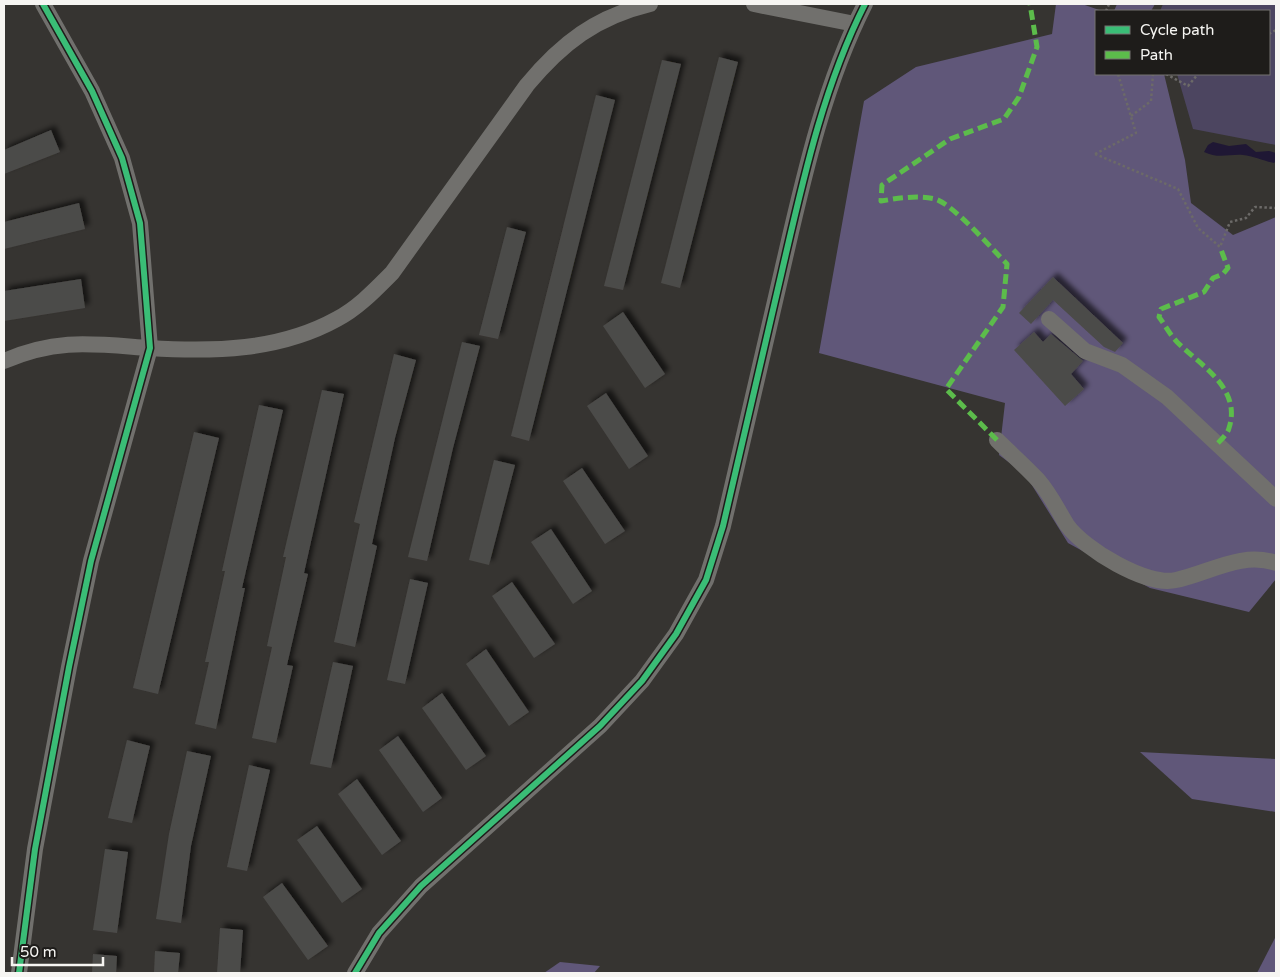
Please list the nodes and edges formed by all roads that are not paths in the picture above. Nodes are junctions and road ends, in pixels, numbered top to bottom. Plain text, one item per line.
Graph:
1 (43, 4) edge
2 (650, 4) edge
3 (754, 4) edge
4 (865, 4) edge
5 (855, 24) junction
6 (1048, 319) dead end
7 (150, 348) junction
8 (4, 361) edge
9 (997, 440) dead end
10 (1276, 499) edge
11 (1276, 563) edge
12 (19, 973) edge
13 (356, 973) edge

1 - 7 street
2 - 7 street
3 - 5 street
4 - 5 street
5 - 13 street
6 - 10 street
7 - 8 street
7 - 12 street
9 - 11 street

